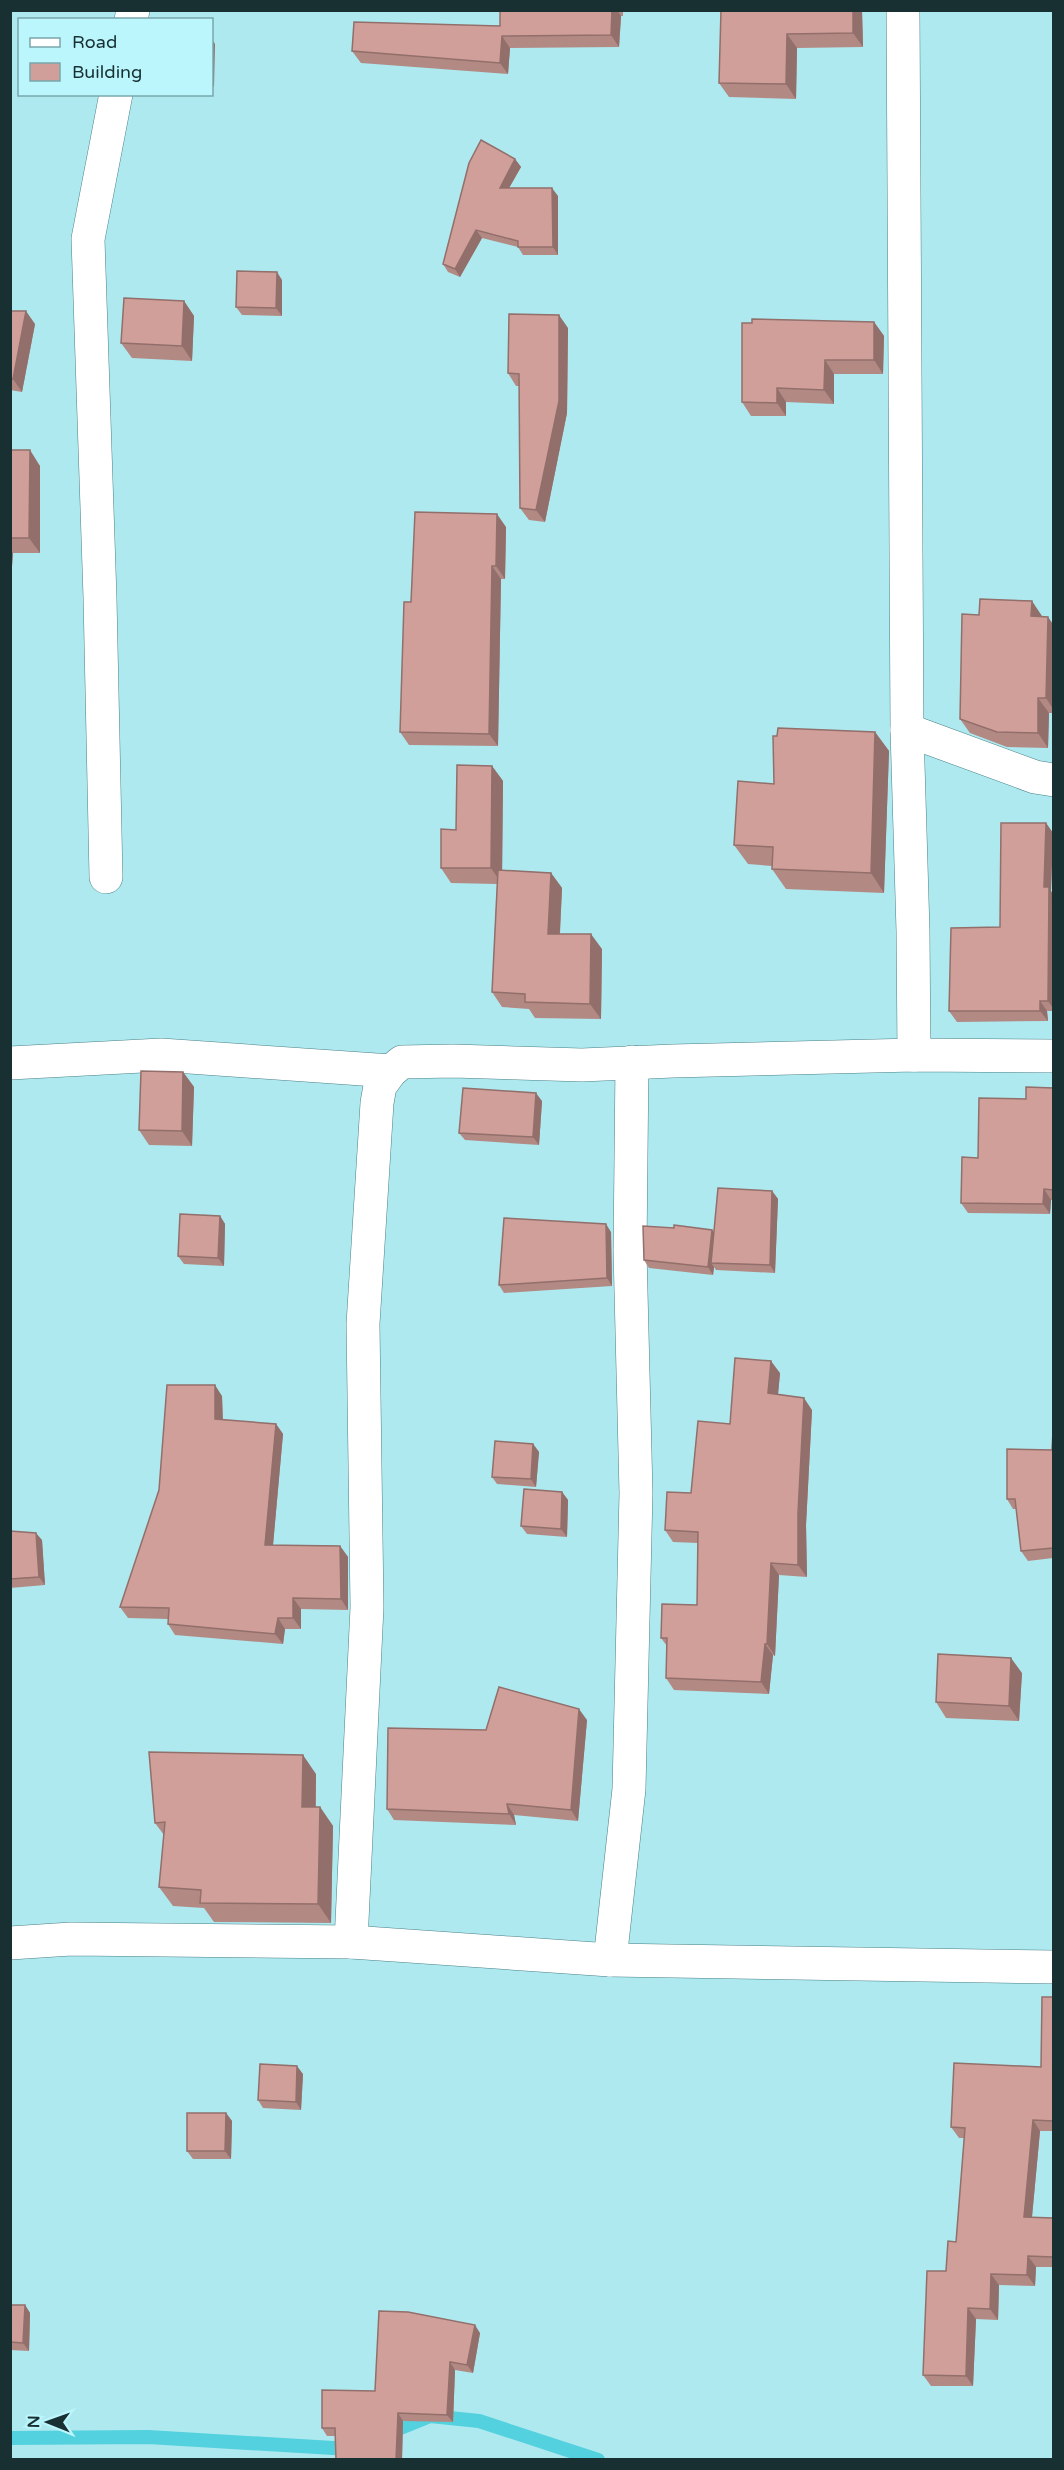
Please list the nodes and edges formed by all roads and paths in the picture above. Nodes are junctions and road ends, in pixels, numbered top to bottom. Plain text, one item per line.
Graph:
1 (903, 10) edge
2 (116, 96) edge
3 (907, 730) junction
4 (1053, 780) edge
5 (106, 877) dead end
6 (914, 1055) junction
7 (1053, 1056) edge
8 (632, 1062) junction
9 (10, 1063) edge
10 (391, 1071) junction
11 (351, 1942) junction
12 (10, 1943) edge
13 (610, 1960) junction
14 (1053, 1967) edge

1 - 3 street
2 - 5 street
3 - 4 street
3 - 6 street
6 - 7 street
6 - 8 street
8 - 10 street
8 - 13 street
9 - 10 street
10 - 11 street
11 - 12 street
11 - 13 street
13 - 14 street

